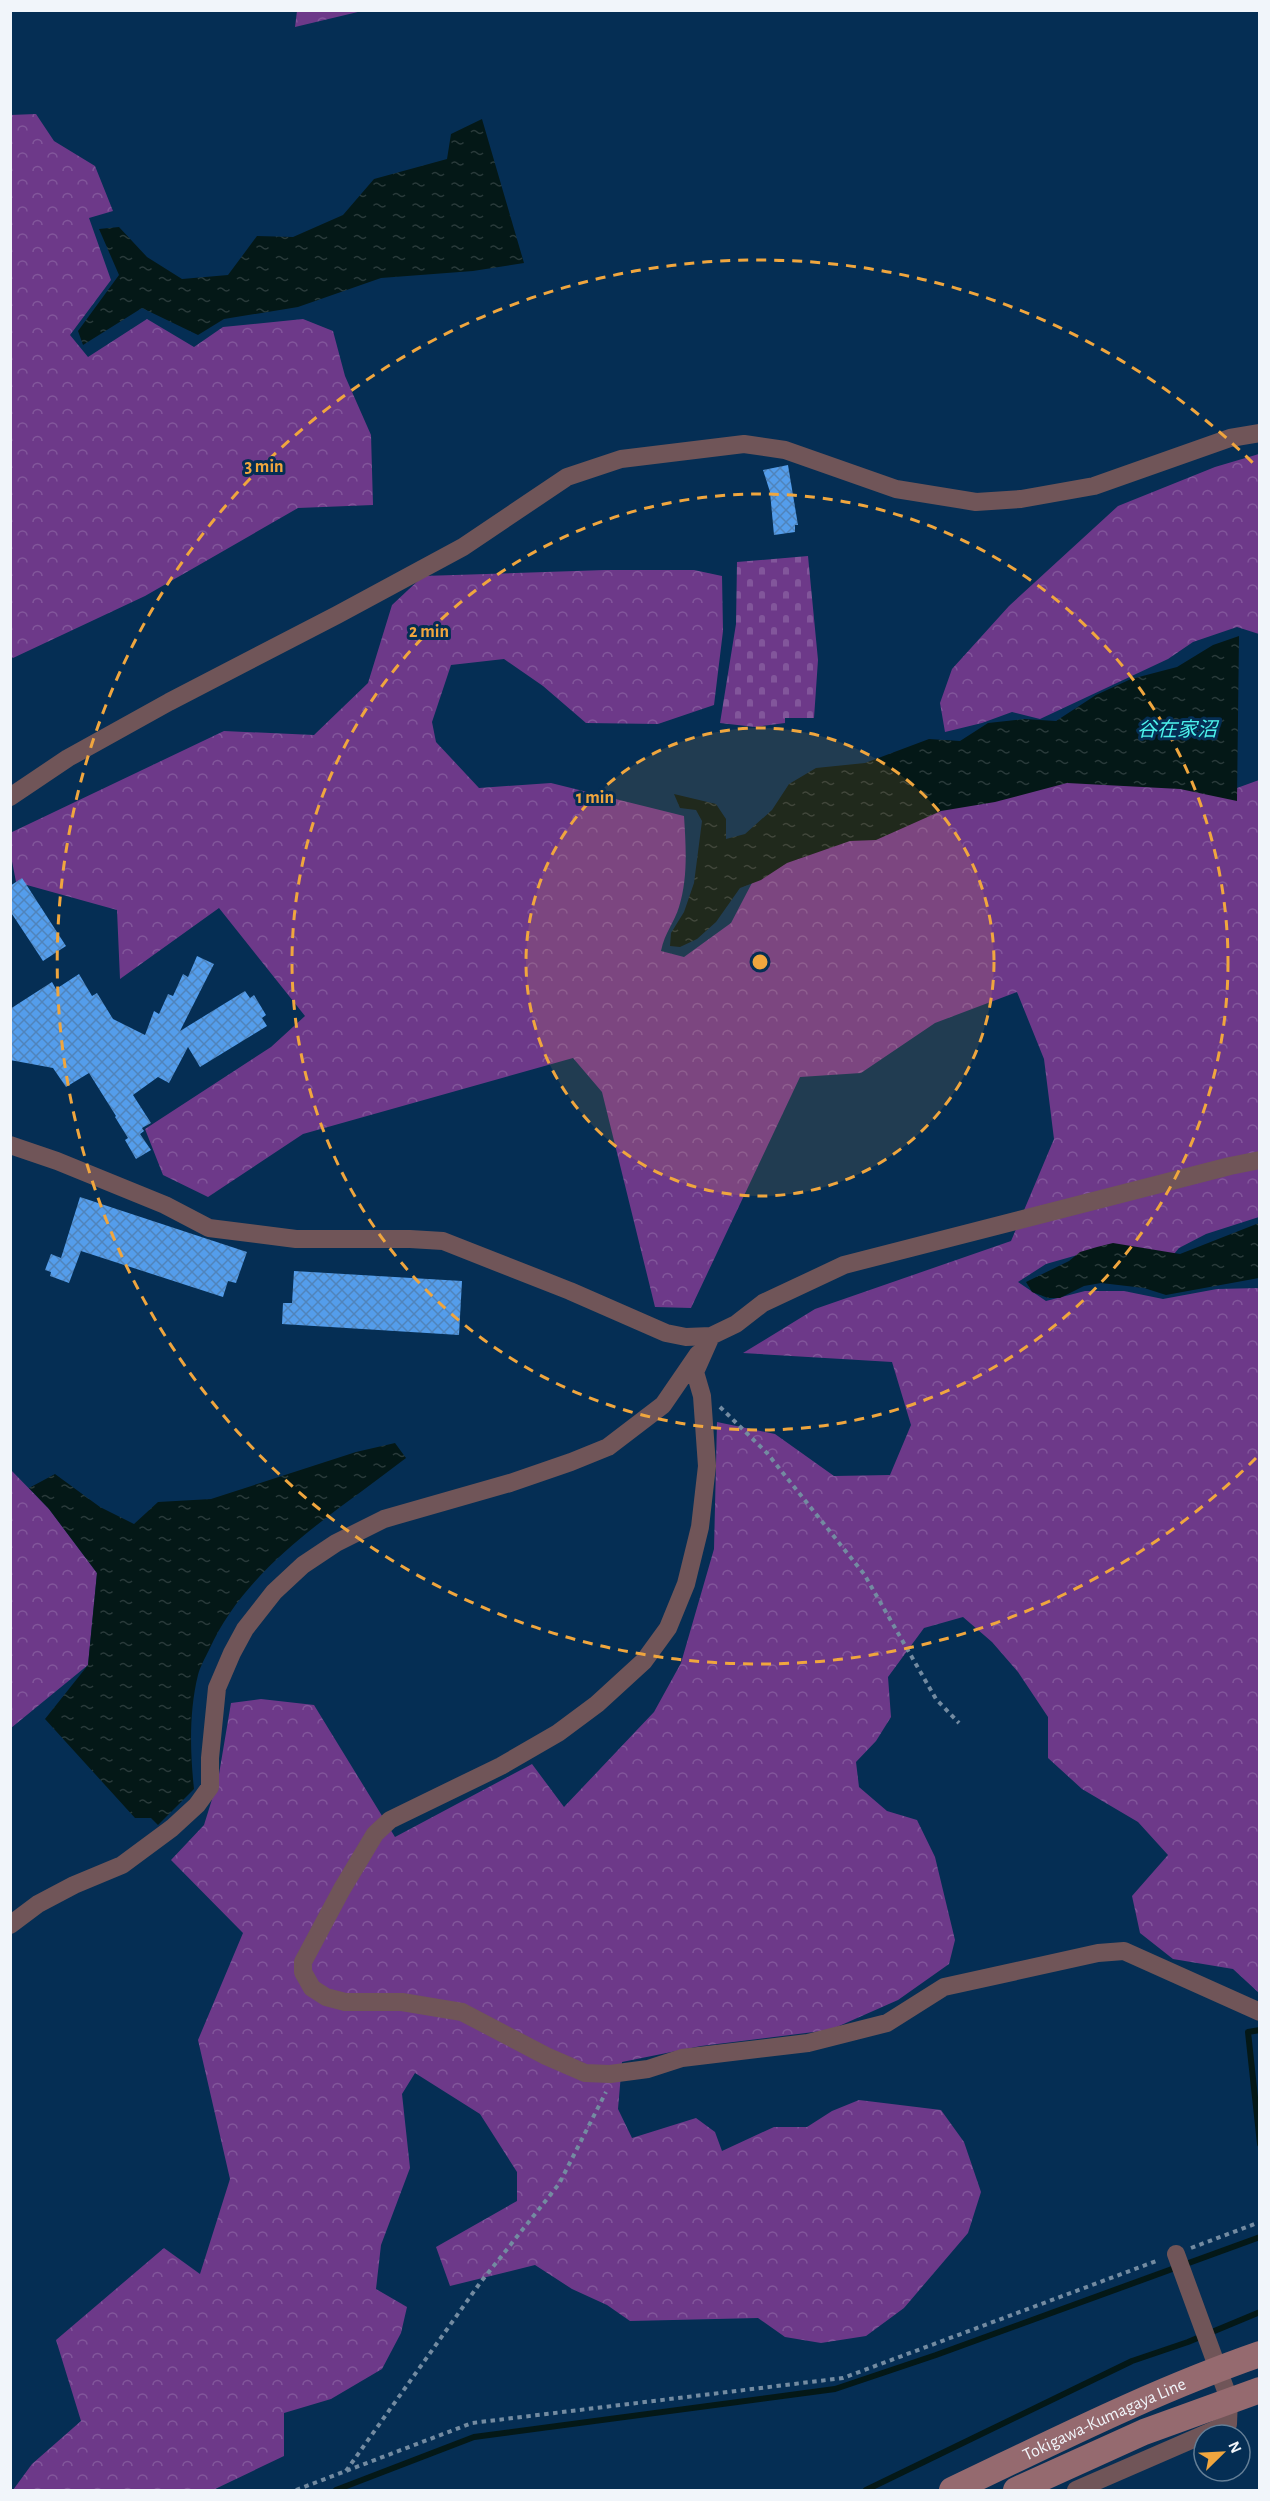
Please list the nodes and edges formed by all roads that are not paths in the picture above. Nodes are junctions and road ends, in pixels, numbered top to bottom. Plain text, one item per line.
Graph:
1 (1260, 434) edge
2 (10, 797) edge
3 (10, 1145) edge
4 (1260, 1160) edge
5 (711, 1336) junction
6 (10, 1925) edge
7 (1259, 2014) edge
8 (1176, 2254) road end
9 (1260, 2354) edge
10 (1219, 2368) junction
11 (1260, 2390) edge
12 (1229, 2399) junction
13 (952, 2490) edge
14 (1016, 2490) edge
15 (1076, 2490) edge

1 - 2 street
3 - 5 street
4 - 5 street
5 - 6 street
5 - 7 street
8 - 10 street
9 - 10 main road, Tokigawa-Kumagaya Line
10 - 12 street
10 - 13 main road, Tokigawa-Kumagaya Line
11 - 12 main road, Tokigawa-Kumagaya Line
12 - 14 main road, Tokigawa-Kumagaya Line
12 - 15 street

